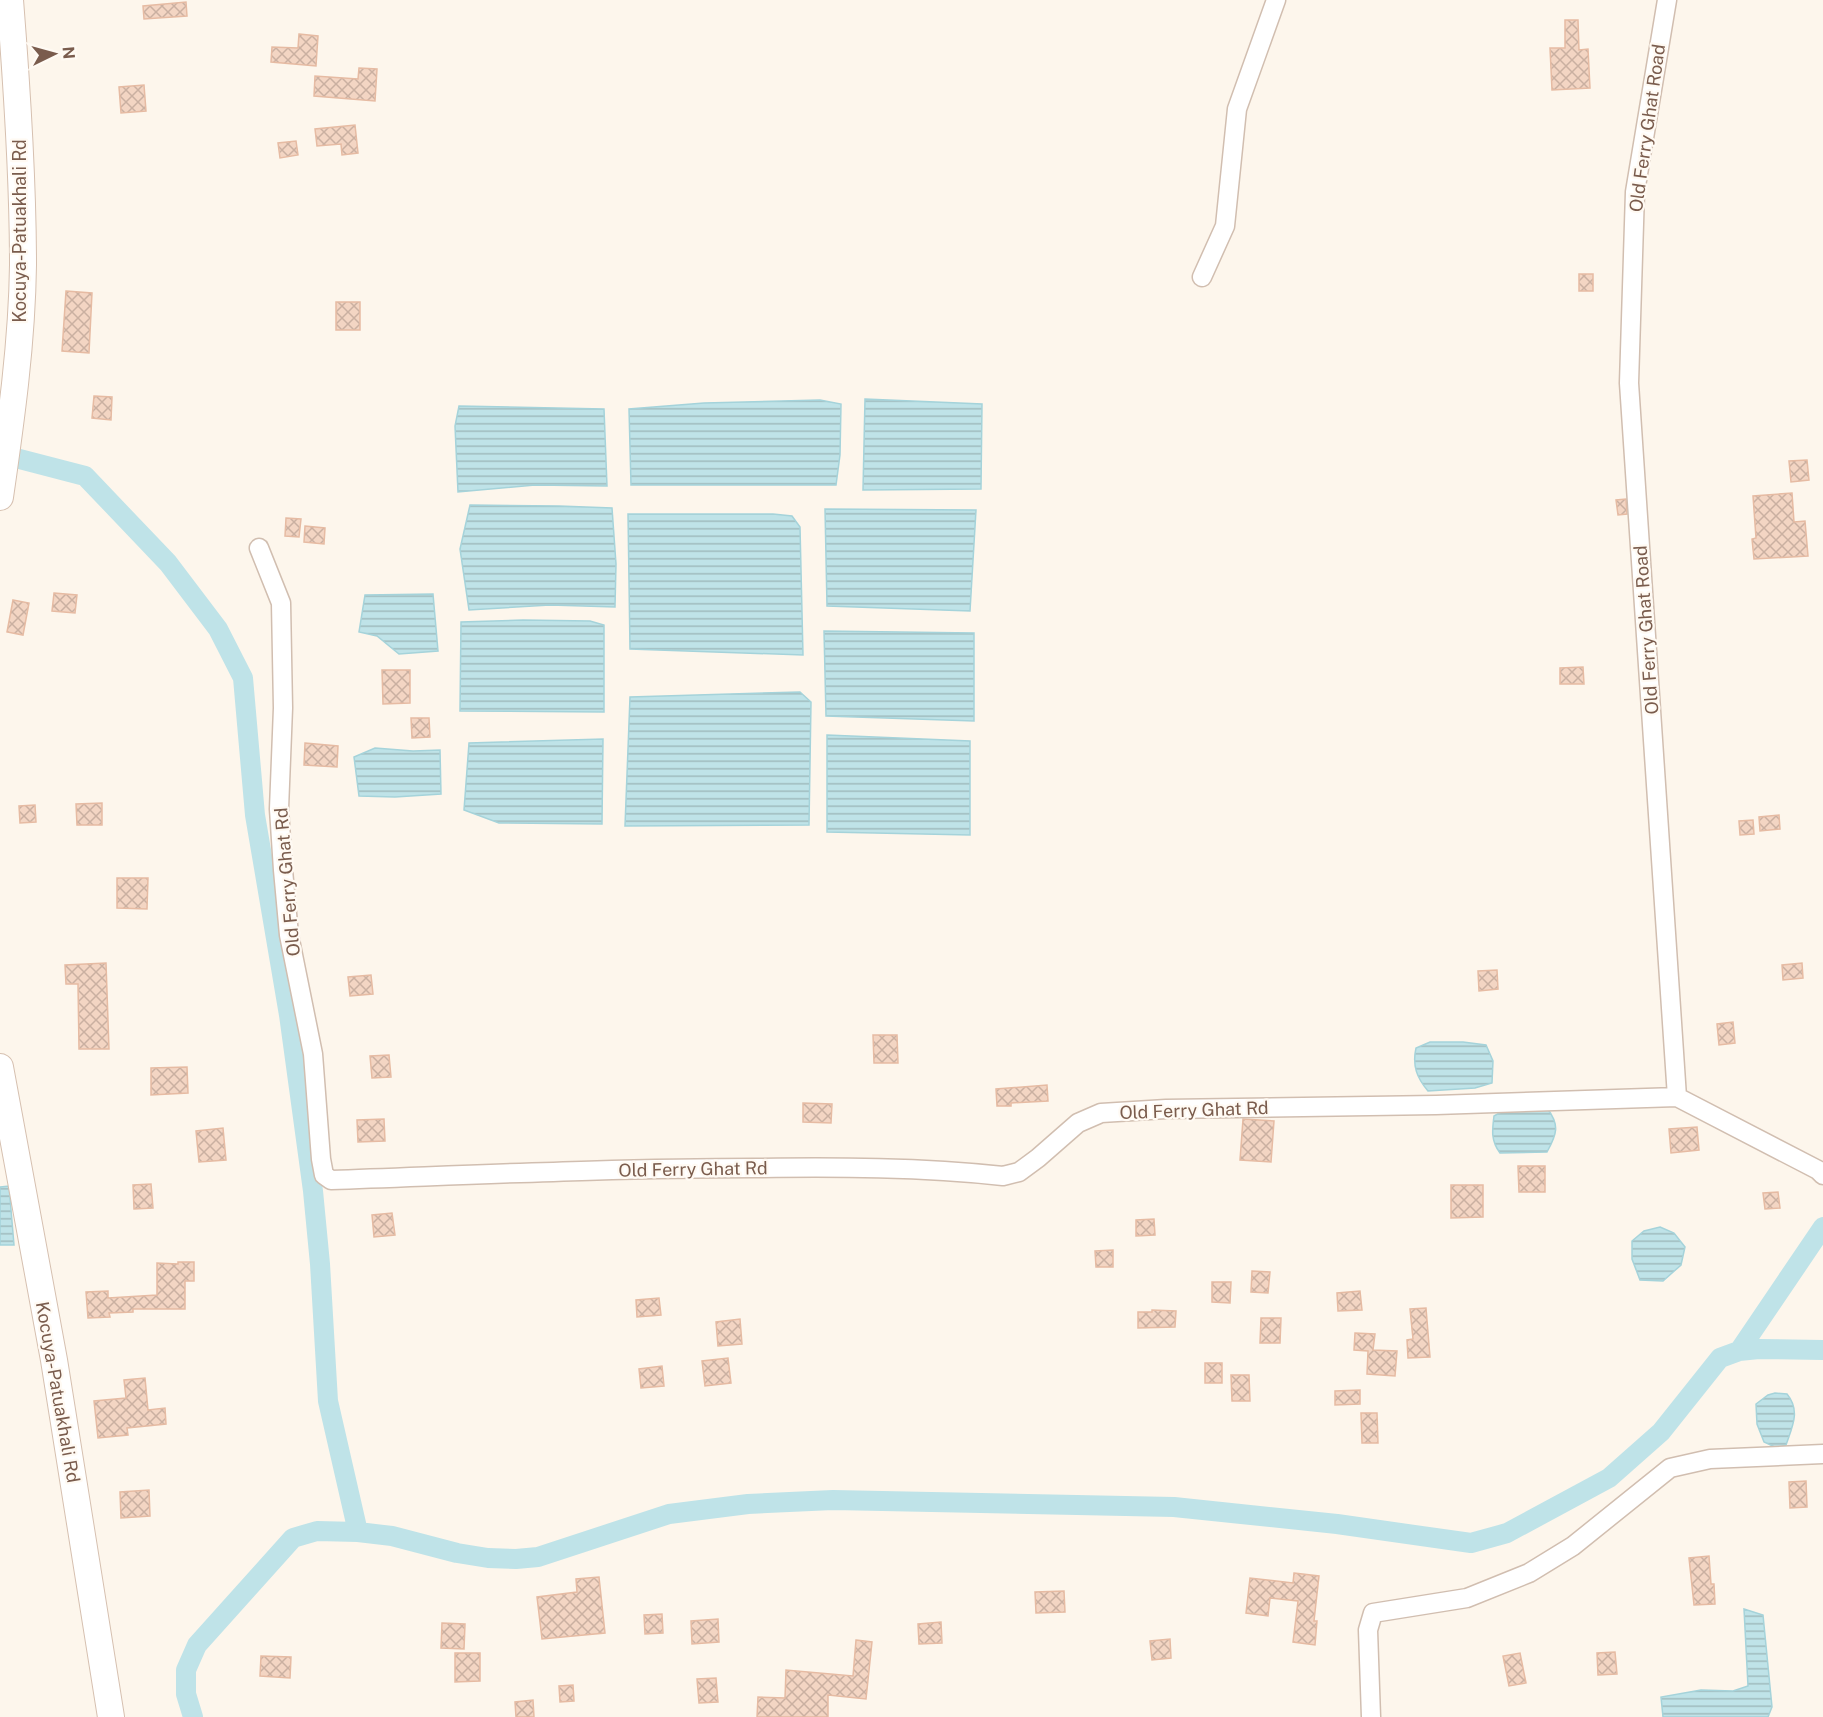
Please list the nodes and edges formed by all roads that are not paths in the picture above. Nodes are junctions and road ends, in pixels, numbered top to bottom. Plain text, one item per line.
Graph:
1 (10, 0) edge
2 (1276, 0) edge
3 (1667, 0) edge
4 (1202, 277) dead end
5 (0, 497) edge
6 (259, 548) dead end
7 (0, 1067) edge
8 (1677, 1097) junction
9 (1823, 1175) edge
10 (1823, 1454) edge
11 (111, 1717) edge
12 (1371, 1717) edge

1 - 5 main road, Kocuya-Patuakhali Rd
2 - 4 street
3 - 8 street, Old Ferry Ghat Road
6 - 8 street, Old Ferry Ghat Rd
7 - 11 main road, Kocuya-Patuakhali Rd
8 - 9 street
10 - 12 street

